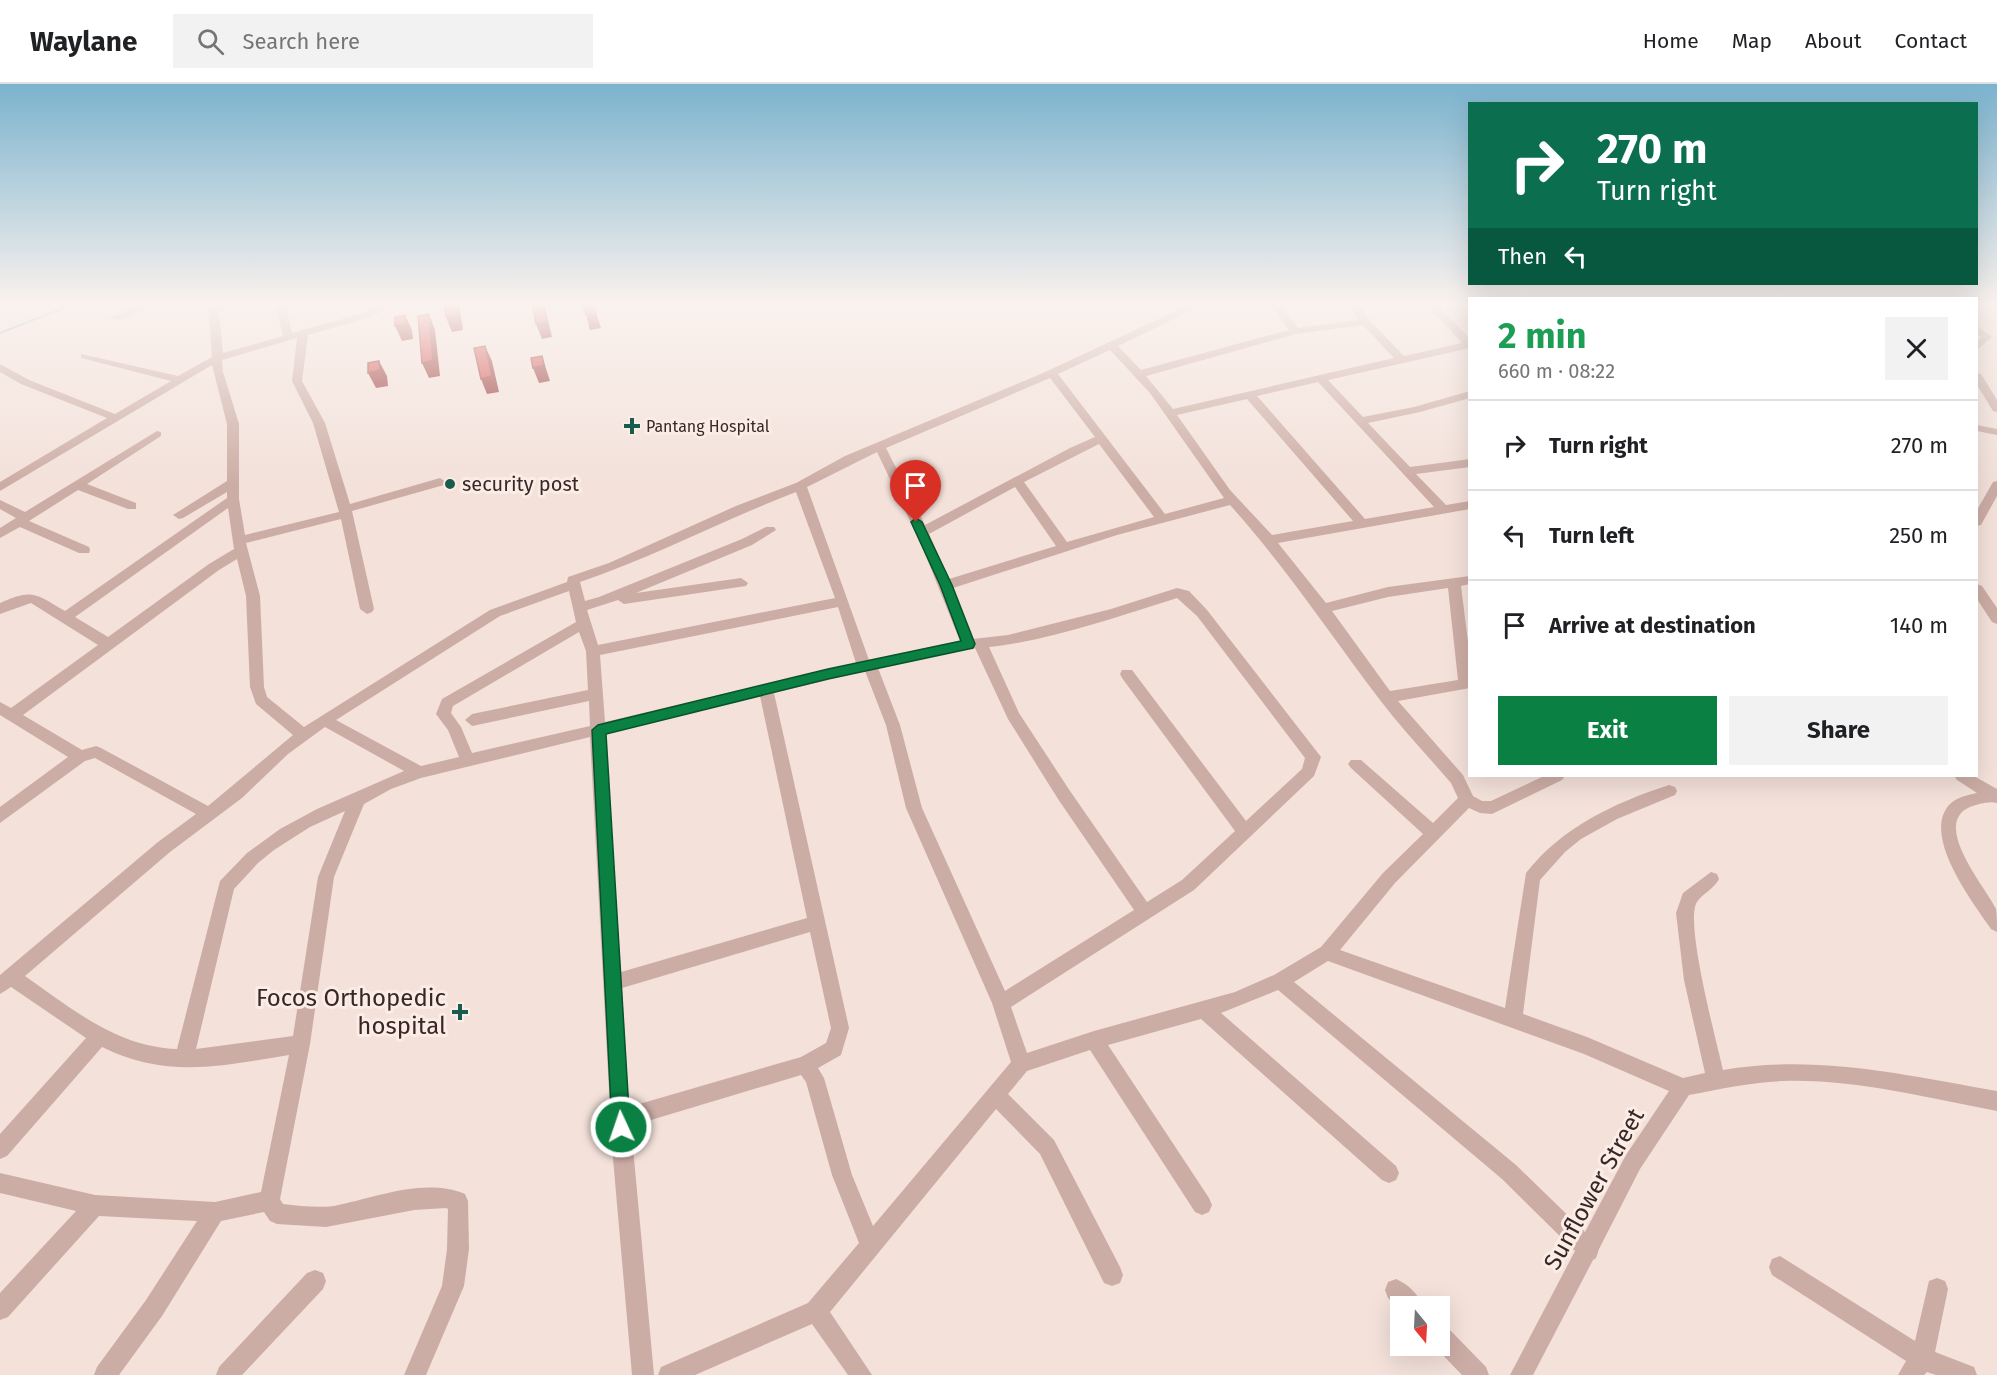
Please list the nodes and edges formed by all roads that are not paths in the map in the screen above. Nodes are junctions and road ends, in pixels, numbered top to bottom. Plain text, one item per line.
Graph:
1 (114, 363) edge
2 (208, 363) edge
3 (217, 363) edge
4 (299, 363) edge
5 (1073, 363) edge
6 (1129, 363) edge
7 (1178, 363) edge
8 (1388, 363) edge
9 (0, 367) edge
10 (1052, 373) junction
11 (1139, 374) junction
12 (1978, 378) edge
13 (1321, 379) junction
14 (180, 380) junction
15 (1250, 395) junction
16 (1468, 395) edge
17 (1997, 409) edge
18 (1171, 413) junction
19 (116, 418) junction
20 (1361, 421) junction
21 (1978, 428) edge
22 (1997, 432) edge
23 (157, 434) dead end
24 (1101, 439) junction
25 (880, 447) junction
26 (1468, 463) edge
27 (1408, 471) junction
28 (440, 482) dead end
29 (233, 483) junction
30 (1018, 483) junction
31 (77, 484) junction
32 (1997, 485) edge
33 (800, 486) junction
34 (0, 487) edge
35 (233, 499) junction
36 (1233, 500) junction
37 (0, 504) edge
38 (1468, 504) edge
39 (132, 506) dead end
40 (1442, 509) junction
41 (345, 511) junction
42 (179, 515) dead end
43 (1162, 519) junction
44 (23, 520) junction
45 (1978, 520) edge
46 (1360, 522) junction
47 (770, 530) dead end
48 (921, 533) junction
49 (0, 534) edge
50 (1269, 540) junction
51 (241, 546) junction
52 (1064, 547) junction
53 (84, 550) dead end
54 (1468, 580) edge
55 (1454, 581) junction
56 (741, 583) dead end
57 (574, 584) junction
58 (946, 585) junction
59 (1978, 590) edge
60 (603, 601) junction
61 (843, 601) junction
62 (579, 607) junction
63 (0, 609) edge
64 (367, 609) dead end
65 (1323, 609) junction
66 (66, 617) junction
67 (1997, 619) edge
68 (584, 624) junction
69 (974, 644) junction
70 (108, 645) junction
71 (593, 651) junction
72 (867, 665) junction
73 (1127, 674) dead end
74 (1468, 683) edge
75 (765, 689) junction
76 (596, 694) junction
77 (1386, 697) junction
78 (6, 712) edge
79 (324, 720) junction
80 (472, 720) dead end
81 (598, 730) junction
82 (303, 735) junction
83 (80, 757) junction
84 (468, 761) junction
85 (1356, 764) dead end
86 (419, 772) junction
87 (1555, 777) edge
88 (1964, 777) edge
89 (1669, 791) dead end
90 (1994, 796) edge
91 (358, 800) junction
92 (1467, 800) junction
93 (210, 814) junction
94 (0, 816) edge
95 (1245, 832) junction
96 (1434, 834) junction
97 (1711, 879) dead end
98 (1144, 911) junction
99 (818, 922) junction
100 (1997, 924) edge
101 (1327, 953) junction
102 (1280, 981) junction
103 (6, 982) edge
104 (613, 982) junction
105 (1001, 1003) junction
106 (1203, 1010) junction
107 (1513, 1020) junction
108 (99, 1037) junction
109 (1094, 1040) junction
110 (301, 1044) junction
111 (183, 1058) junction
112 (1021, 1064) junction
113 (805, 1065) junction
114 (1716, 1081) junction
115 (1683, 1087) junction
116 (995, 1095) junction
117 (1997, 1101) edge
118 (621, 1119) junction
119 (0, 1149) edge
120 (1389, 1173) dead end
121 (0, 1183) edge
122 (269, 1201) junction
123 (95, 1205) junction
124 (1202, 1205) dead end
125 (215, 1212) junction
126 (871, 1246) junction
127 (1588, 1251) junction
128 (1780, 1267) dead end
129 (1112, 1275) dead end
130 (315, 1281) dead end
131 (1937, 1289) dead end
132 (1396, 1290) dead end
133 (1402, 1296) edge
134 (0, 1309) edge
135 (816, 1311) junction
136 (1450, 1346) edge
137 (1916, 1367) edge
138 (105, 1375) edge
139 (226, 1375) edge
140 (415, 1375) edge
141 (643, 1375) edge
142 (669, 1375) edge
143 (861, 1375) edge
144 (1478, 1375) edge
145 (1521, 1375) edge
146 (1966, 1375) edge

1 - 14 street
2 - 14 street
3 - 29 street
4 - 41 street
5 - 10 street
6 - 11 street
7 - 11 street
8 - 13 street
9 - 19 street
10 - 24 street
10 - 25 street
11 - 18 street
12 - 17 street
13 - 15 street
13 - 20 street
14 - 19 street
15 - 18 street
15 - 46 street
16 - 20 street
18 - 36 street
19 - 34 street
20 - 27 street
21 - 22 street
23 - 31 street
24 - 30 street
24 - 43 street
25 - 33 street
25 - 48 street
26 - 27 street
27 - 40 street
28 - 41 street
29 - 35 street
29 - 42 street
30 - 48 street
30 - 52 street
31 - 39 street
31 - 44 street
32 - 45 street
33 - 57 street
33 - 61 street
35 - 51 street
35 - 66 street
36 - 43 street
36 - 50 street
37 - 44 street
38 - 40 street
40 - 46 street
41 - 51 street
41 - 64 street
43 - 52 street
44 - 49 street
44 - 53 street
46 - 50 street
47 - 60 street
48 - 58 street
50 - 65 street
51 - 70 street
51 - 82 street
52 - 58 street
54 - 55 street
55 - 65 street
55 - 74 street
56 - 60 street
57 - 62 street
57 - 79 street
58 - 69 street
59 - 67 street
60 - 62 street
61 - 71 street
61 - 72 street
62 - 68 street
63 - 66 street
65 - 77 street
66 - 70 street
68 - 71 street
68 - 84 street
69 - 72 street
69 - 95 street
69 - 98 street
70 - 78 street
71 - 76 street
72 - 75 street
72 - 105 street
73 - 95 street
74 - 77 street
75 - 81 street
75 - 99 street
76 - 80 street
76 - 81 street
77 - 92 street
78 - 83 street
79 - 82 street
79 - 86 street
81 - 84 street
81 - 104 street
82 - 93 street
83 - 93 street
83 - 94 street
84 - 86 street
85 - 96 street
86 - 91 street
87 - 92 street
88 - 90 street
89 - 107 street
90 - 100 street
91 - 110 street
91 - 111 street
92 - 96 street
93 - 103 street
95 - 98 street
96 - 101 street
97 - 114 street
98 - 105 street
99 - 104 street
99 - 113 street
101 - 102 street
101 - 107 street
102 - 106 street
102 - 127 street
103 - 108 street
104 - 118 street
105 - 112 street
106 - 109 street
106 - 120 street
107 - 115 street
108 - 111 street
108 - 119 street
109 - 112 street
109 - 124 street
110 - 111 street
110 - 122 street
112 - 116 street
113 - 118 street
113 - 126 street
114 - 115 street
114 - 117 street
115 - 127 street, Sunflower Street
116 - 126 street
116 - 129 street
118 - 141 street
121 - 123 street
122 - 125 street
122 - 140 street
123 - 125 street
123 - 134 street
125 - 138 street
126 - 135 street
127 - 145 street, Sunflower Street
128 - 137 street
130 - 139 street
131 - 137 street
132 - 133 street
135 - 142 street
135 - 143 street
136 - 144 street
137 - 146 street

